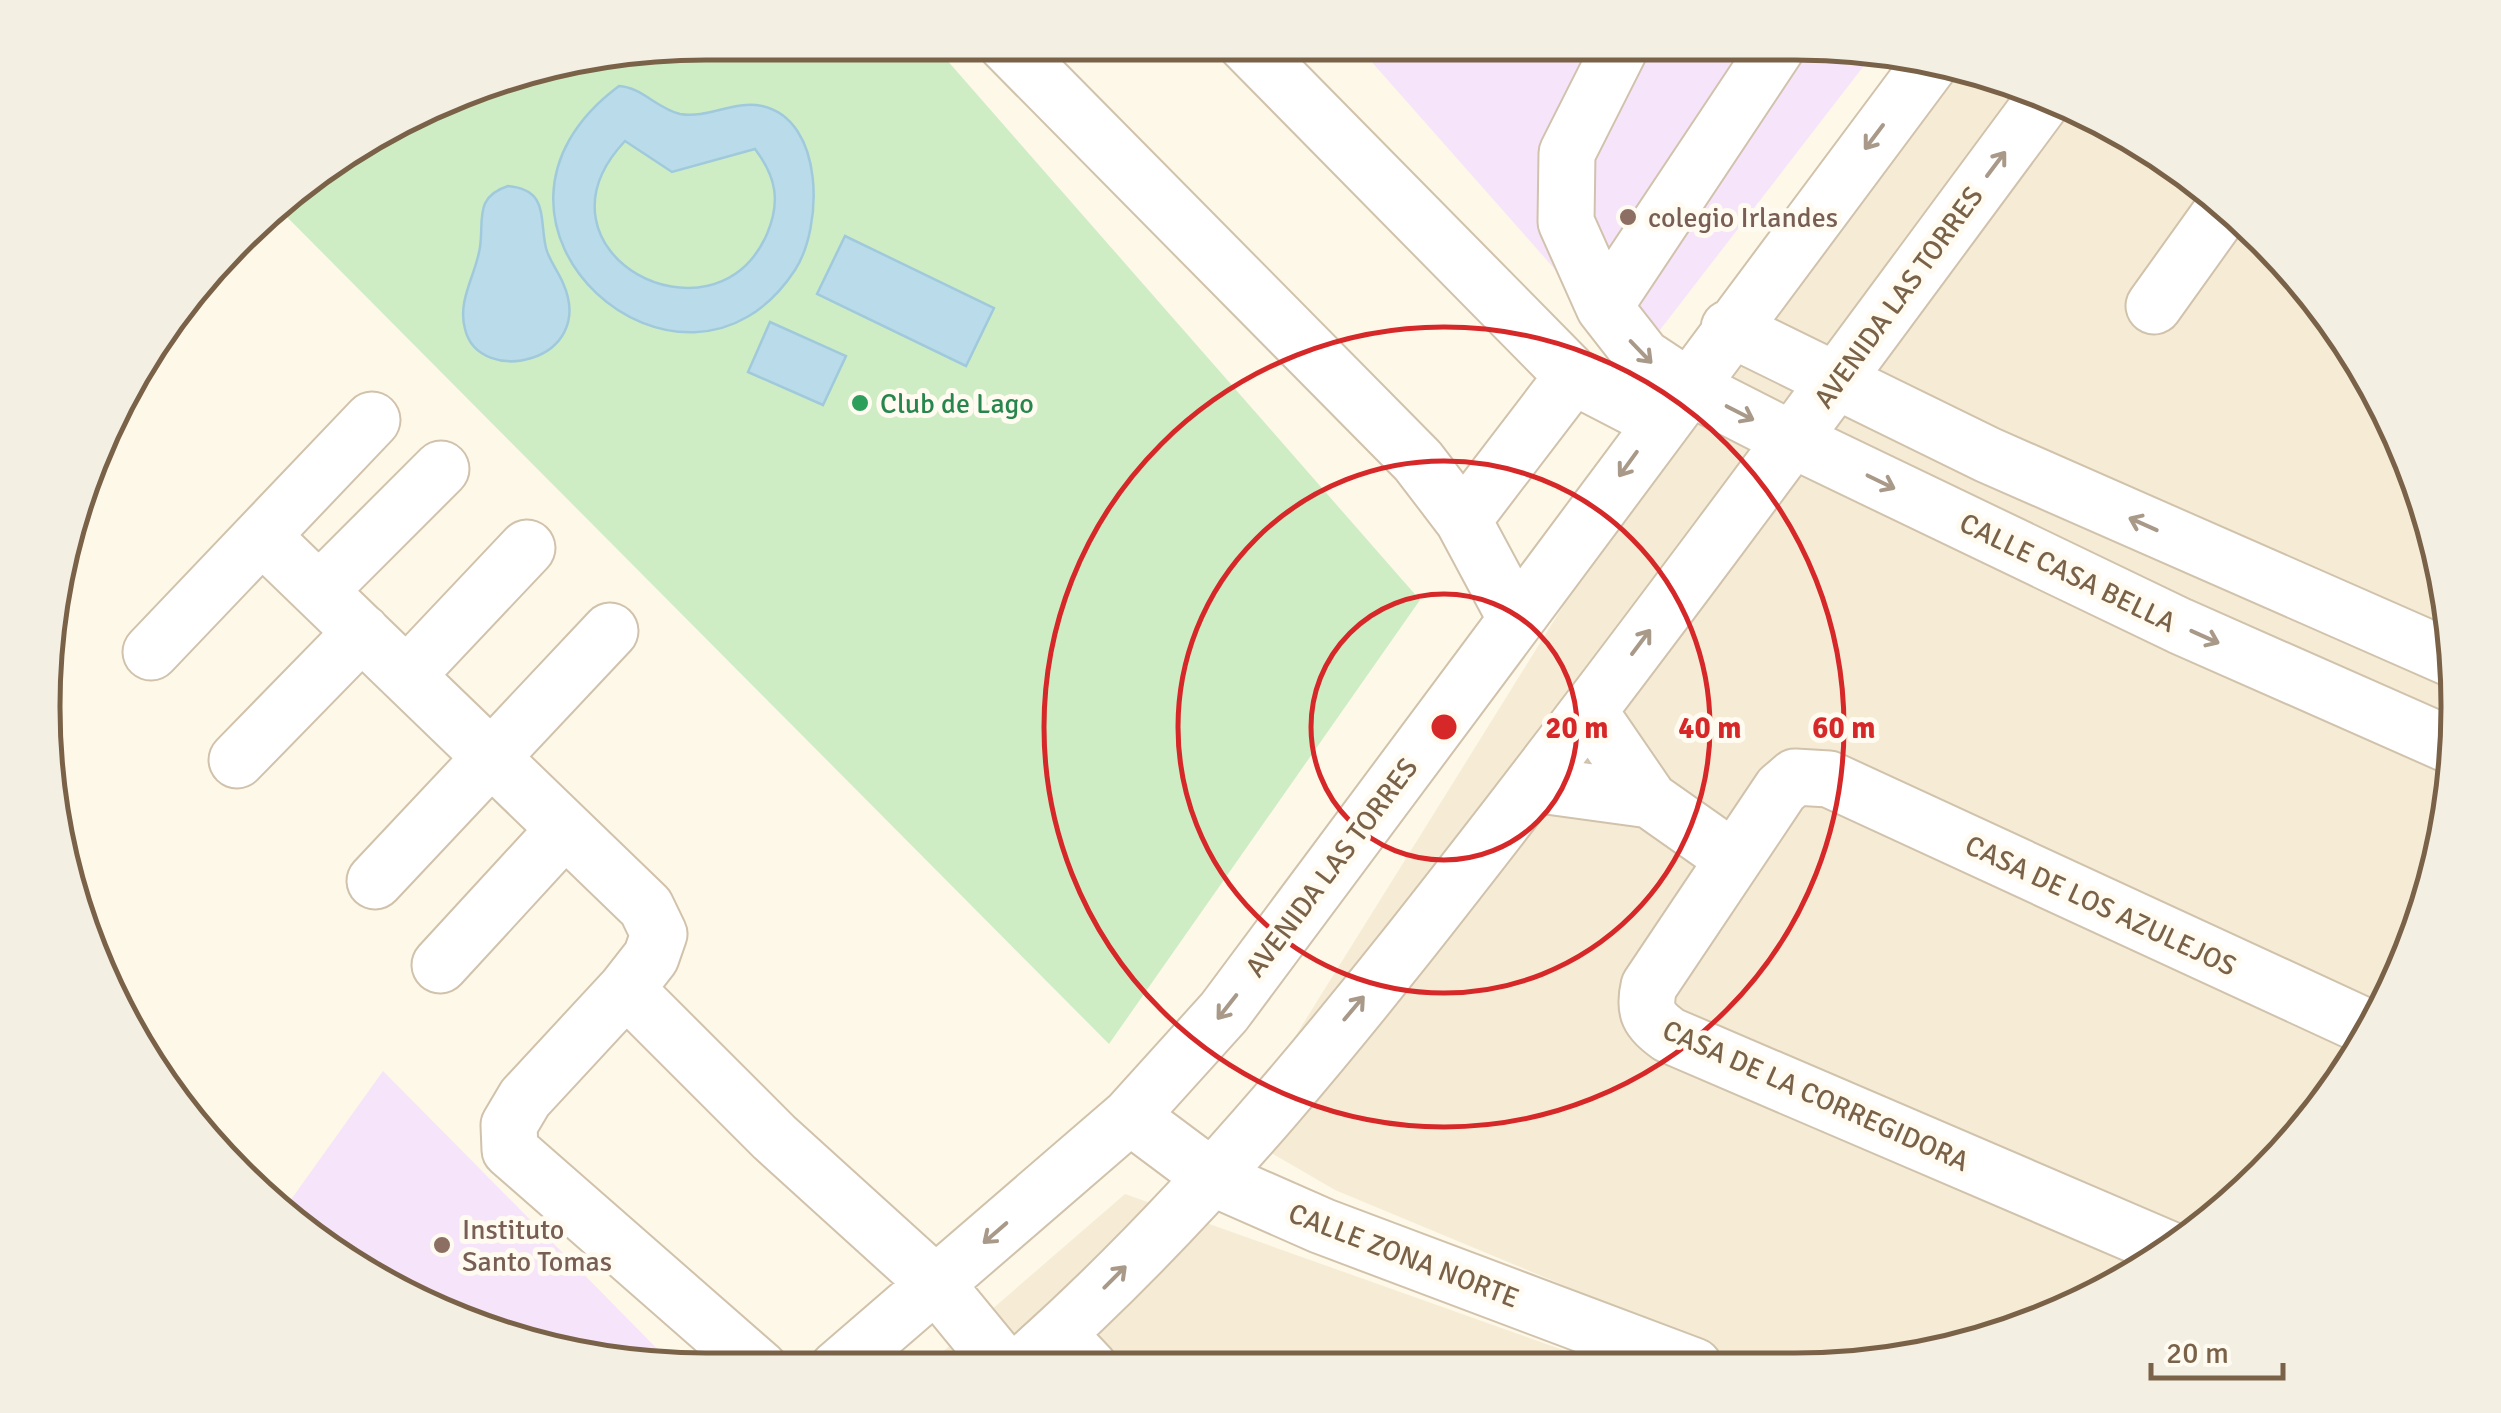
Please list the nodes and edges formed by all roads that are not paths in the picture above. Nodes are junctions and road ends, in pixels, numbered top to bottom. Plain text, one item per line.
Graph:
1 (1022, 60) edge
2 (1263, 60) edge
3 (1614, 60) edge
4 (1767, 60) edge
5 (1917, 71) edge
6 (2039, 108) edge
7 (2224, 223) edge
8 (2154, 306) dead end
9 (1604, 307) junction
10 (1730, 328) junction
11 (1573, 376) junction
12 (1834, 383) junction
13 (1673, 404) junction
14 (372, 420) dead end
15 (1793, 440) junction
16 (441, 470) dead end
17 (1463, 520) junction
18 (264, 538) junction
19 (526, 548) dead end
20 (319, 591) junction
21 (1515, 617) junction
22 (2381, 630) junction
23 (610, 631) dead end
24 (362, 632) junction
25 (151, 652) dead end
26 (2439, 654) edge
27 (408, 674) junction
28 (2350, 701) junction
29 (1589, 712) junction
30 (2440, 740) edge
31 (491, 757) junction
32 (237, 760) dead end
33 (1830, 780) joint
34 (1533, 784) junction
35 (1650, 800) junction
36 (566, 829) junction
37 (1731, 857) junction
38 (375, 881) dead end
39 (440, 965) dead end
40 (626, 989) junction
41 (2358, 1023) edge
42 (1130, 1116) junction
43 (1213, 1178) junction
44 (2155, 1243) edge
45 (936, 1284) junction
46 (742, 1353) edge
47 (855, 1353) edge
48 (993, 1353) edge
49 (1059, 1353) edge
50 (1659, 1353) edge

1 - 17 street
2 - 11 street
3 - 9 street
4 - 9 street
5 -> 10 street, AVENIDA LAS TORRES
12 -> 6 street, AVENIDA LAS TORRES
7 - 8 street
9 -> 13 street
10 - 12 street
10 - 13 street, AVENIDA LAS TORRES
11 - 13 street
11 - 17 street
12 - 15 street, AVENIDA LAS TORRES
22 -> 12 street
13 -> 15 street, CALLE CASA BELLA
13 -> 21 street, AVENIDA LAS TORRES
14 - 18 street
15 -> 28 street, CALLE CASA BELLA
29 -> 15 street, AVENIDA LAS TORRES
16 - 20 street
17 - 21 street
18 - 20 street
18 - 25 street
19 - 27 street
20 - 24 street
21 -> 42 street, AVENIDA LAS TORRES
22 - 26 street
22 - 28 street
23 - 31 street
24 - 27 street
24 - 32 street
27 - 31 street
28 - 30 street, CALLE CASA BELLA
29 - 34 street, AVENIDA LAS TORRES
29 - 35 street
31 - 36 street
31 - 38 street
33 - 37 street, CASA DE LA CORREGIDORA
33 - 41 street, CASA DE LOS AZULEJOS
34 - 35 street
43 -> 34 street, AVENIDA LAS TORRES
35 - 37 street
36 - 39 street
36 - 40 street
37 - 44 street, CASA DE LA CORREGIDORA
40 - 45 street
40 - 46 street
42 - 43 street, CALLE ZONA NORTE
42 -> 45 street, AVENIDA LAS TORRES
49 -> 43 street, AVENIDA LAS TORRES
43 - 50 street, CALLE ZONA NORTE
45 - 47 street, AVENIDA LAS TORRES
45 - 48 street

